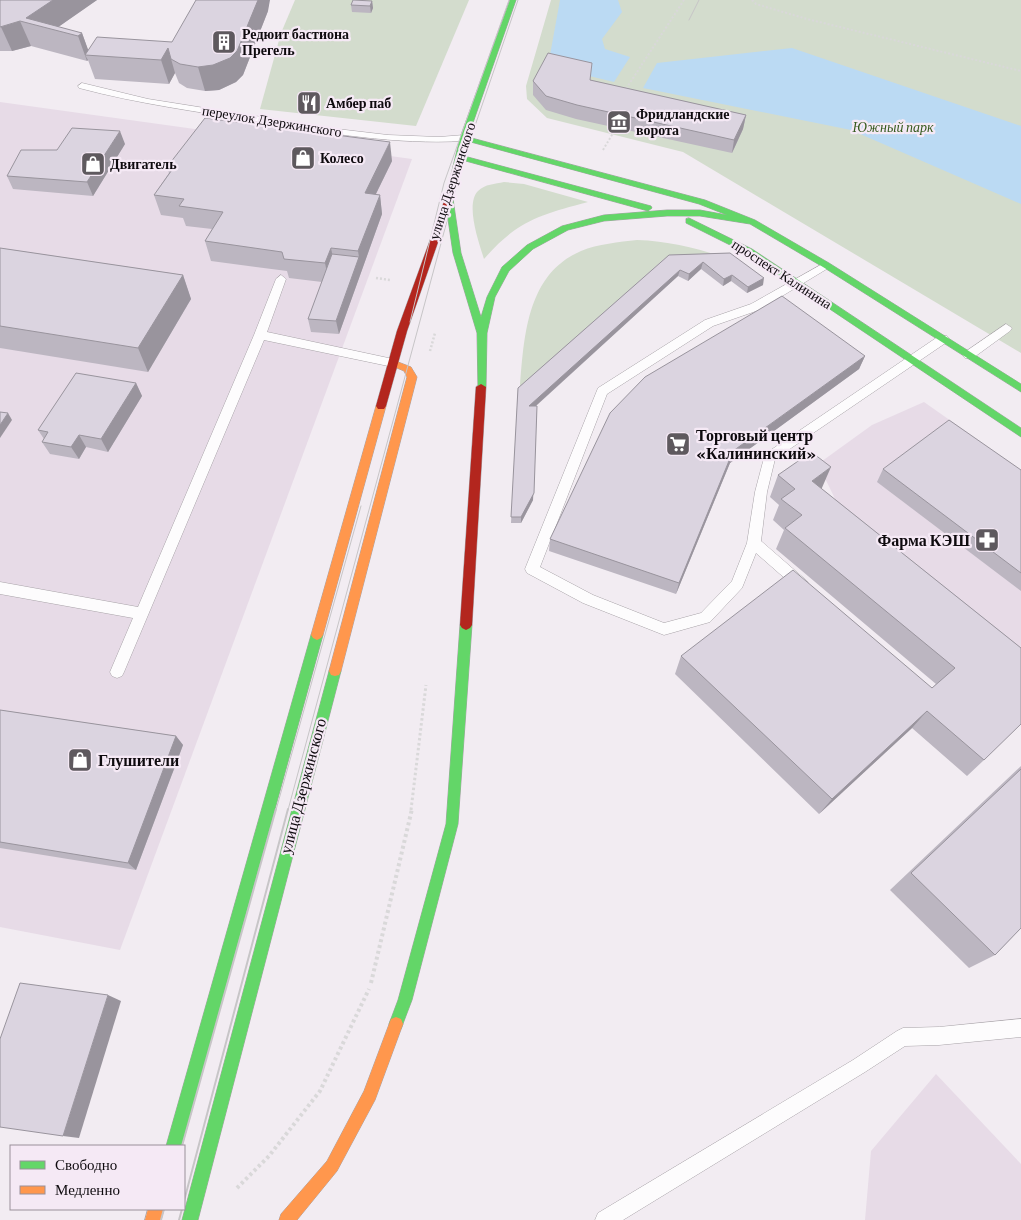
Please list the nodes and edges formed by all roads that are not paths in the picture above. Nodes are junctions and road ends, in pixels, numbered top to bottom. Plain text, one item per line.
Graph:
1 (513, 0) edge
2 (82, 86) dead end
3 (464, 138) junction
4 (459, 157) junction
5 (448, 199) junction
6 (667, 214) junction
7 (752, 222) junction
8 (826, 265) junction
9 (281, 279) edge
10 (797, 282) junction
11 (1006, 328) dead end
12 (482, 333) junction
13 (260, 335) junction
14 (943, 339) junction
15 (969, 355) junction
16 (913, 360) junction
17 (393, 363) junction
18 (1021, 389) edge
19 (1021, 433) edge
20 (754, 543) junction
21 (0, 588) edge
22 (812, 593) edge
23 (141, 614) junction
24 (117, 672) dead end
25 (1021, 1028) edge
26 (174, 1145) edge
27 (190, 1220) edge
28 (286, 1220) edge
29 (604, 1220) edge

1 - 3 main road, улица Дзержинского
2 - 3 lane, переулок Дзержинского
3 - 4 main road, улица Дзержинского
3 - 7 main road, проспект Калинина
4 - 5 main road, улица Дзержинского
4 - 6 main road, проспект Калинина
5 - 12 main road
5 - 17 main road, улица Дзержинского
6 - 7 main road
6 - 10 main road, проспект Калинина
6 - 12 main road
7 - 8 main road, проспект Калинина
8 - 10 lane
8 - 14 main road, проспект Калинина
9 - 13 lane
10 - 16 main road, проспект Калинина
10 - 20 lane
11 - 15 lane
12 - 28 main road
13 - 17 lane
13 - 23 lane
14 - 15 main road, проспект Калинина
14 - 16 lane
15 - 18 main road, проспект Калинина
16 - 19 main road, проспект Калинина
16 - 20 lane
17 - 26 main road, улица Дзержинского
17 - 27 main road, улица Дзержинского
20 - 22 lane
21 - 23 lane
23 - 24 lane
25 - 29 lane

